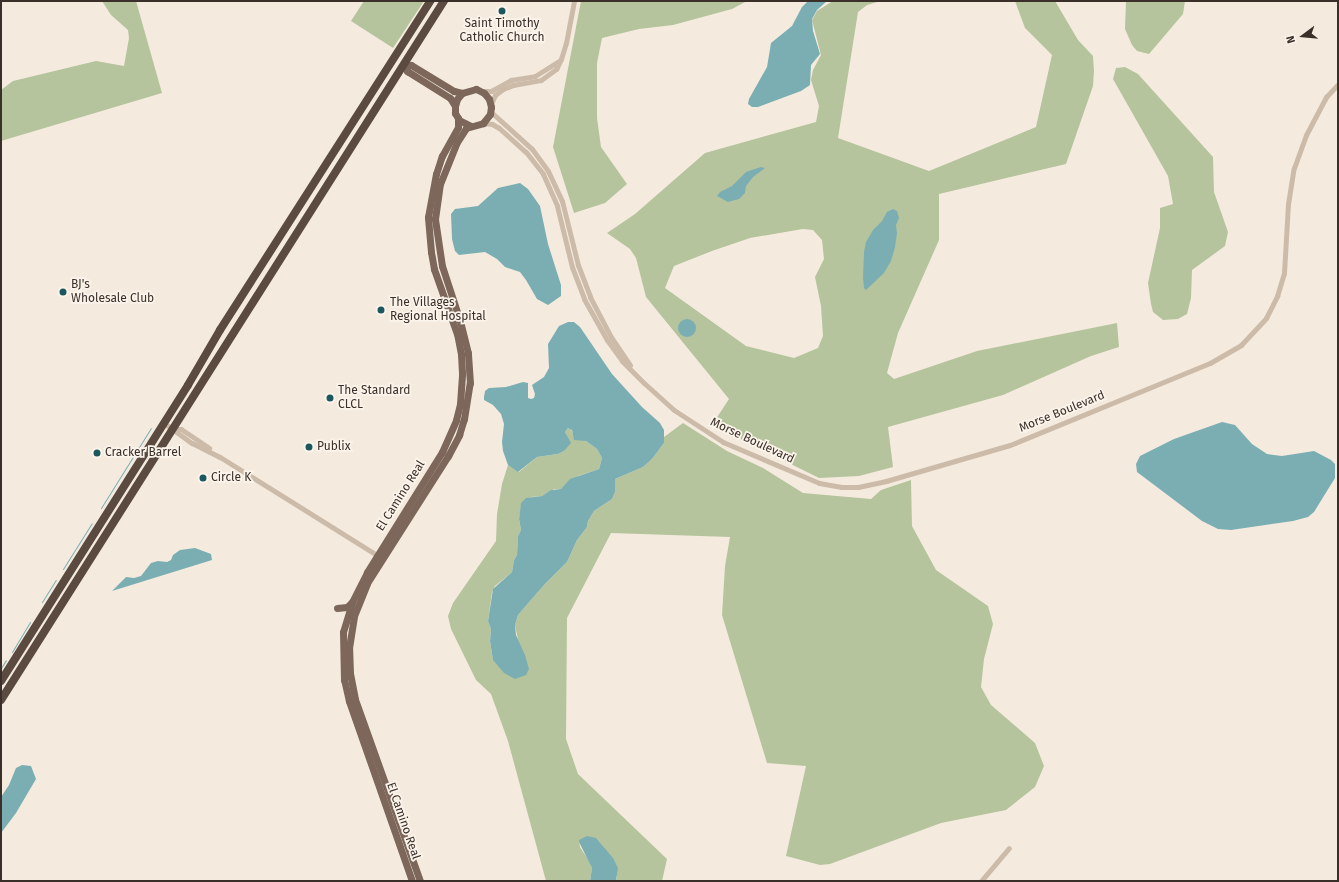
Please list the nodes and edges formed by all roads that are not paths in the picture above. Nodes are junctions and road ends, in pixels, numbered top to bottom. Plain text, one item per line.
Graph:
1 (430, 1) edge
2 (444, 1) edge
3 (574, 1) edge
4 (394, 58) junction
5 (561, 59) junction
6 (404, 65) junction
7 (1338, 84) edge
8 (481, 91) junction
9 (462, 93) junction
10 (455, 106) junction
11 (491, 108) junction
12 (458, 118) junction
13 (483, 123) junction
14 (471, 126) junction
15 (515, 133) junction
16 (510, 138) junction
17 (437, 183) junction
18 (568, 224) junction
19 (562, 225) junction
20 (598, 312) junction
21 (592, 315) junction
22 (632, 370) junction
23 (164, 423) junction
24 (174, 429) junction
25 (104, 519) junction
26 (105, 536) junction
27 (380, 557) junction
28 (352, 602) junction
29 (42, 615) junction
30 (347, 617) junction
31 (50, 621) junction
32 (1, 681) edge
33 (1, 700) edge
34 (352, 700) junction
35 (1010, 848) dead end
36 (412, 881) edge
37 (420, 881) edge
38 (981, 881) edge

1 - 4 highway
2 - 6 highway
3 - 5 street
4 - 6 highway
4 - 23 highway
5 - 8 street
5 - 11 street
6 - 9 main road
6 - 10 main road
6 - 24 highway
7 - 22 street, Morse Boulevard
8 - 9 main road
8 - 11 main road
9 - 10 main road
10 - 12 main road
11 - 13 main road
11 - 15 street, Morse Boulevard
12 - 14 main road
12 - 17 main road, El Camino Real
13 - 14 main road
13 - 16 street, Morse Boulevard
14 - 17 main road, El Camino Real
15 - 16 street
15 - 18 street, Morse Boulevard
16 - 19 street, Morse Boulevard
17 - 27 main road, El Camino Real
18 - 19 street
18 - 20 street, Morse Boulevard
19 - 21 street, Morse Boulevard
20 - 21 street
20 - 22 street, Morse Boulevard
21 - 22 street, Morse Boulevard
23 - 24 street
23 - 25 highway
24 - 26 highway
24 - 27 street
25 - 26 highway
25 - 29 highway
26 - 31 highway
27 - 28 main road, El Camino Real
27 - 34 main road, El Camino Real
28 - 30 main road, El Camino Real
28 - 30 main road
29 - 31 highway
29 - 32 highway
30 - 34 main road, El Camino Real
31 - 33 highway
34 - 36 main road, El Camino Real
34 - 37 main road, El Camino Real
35 - 38 street

